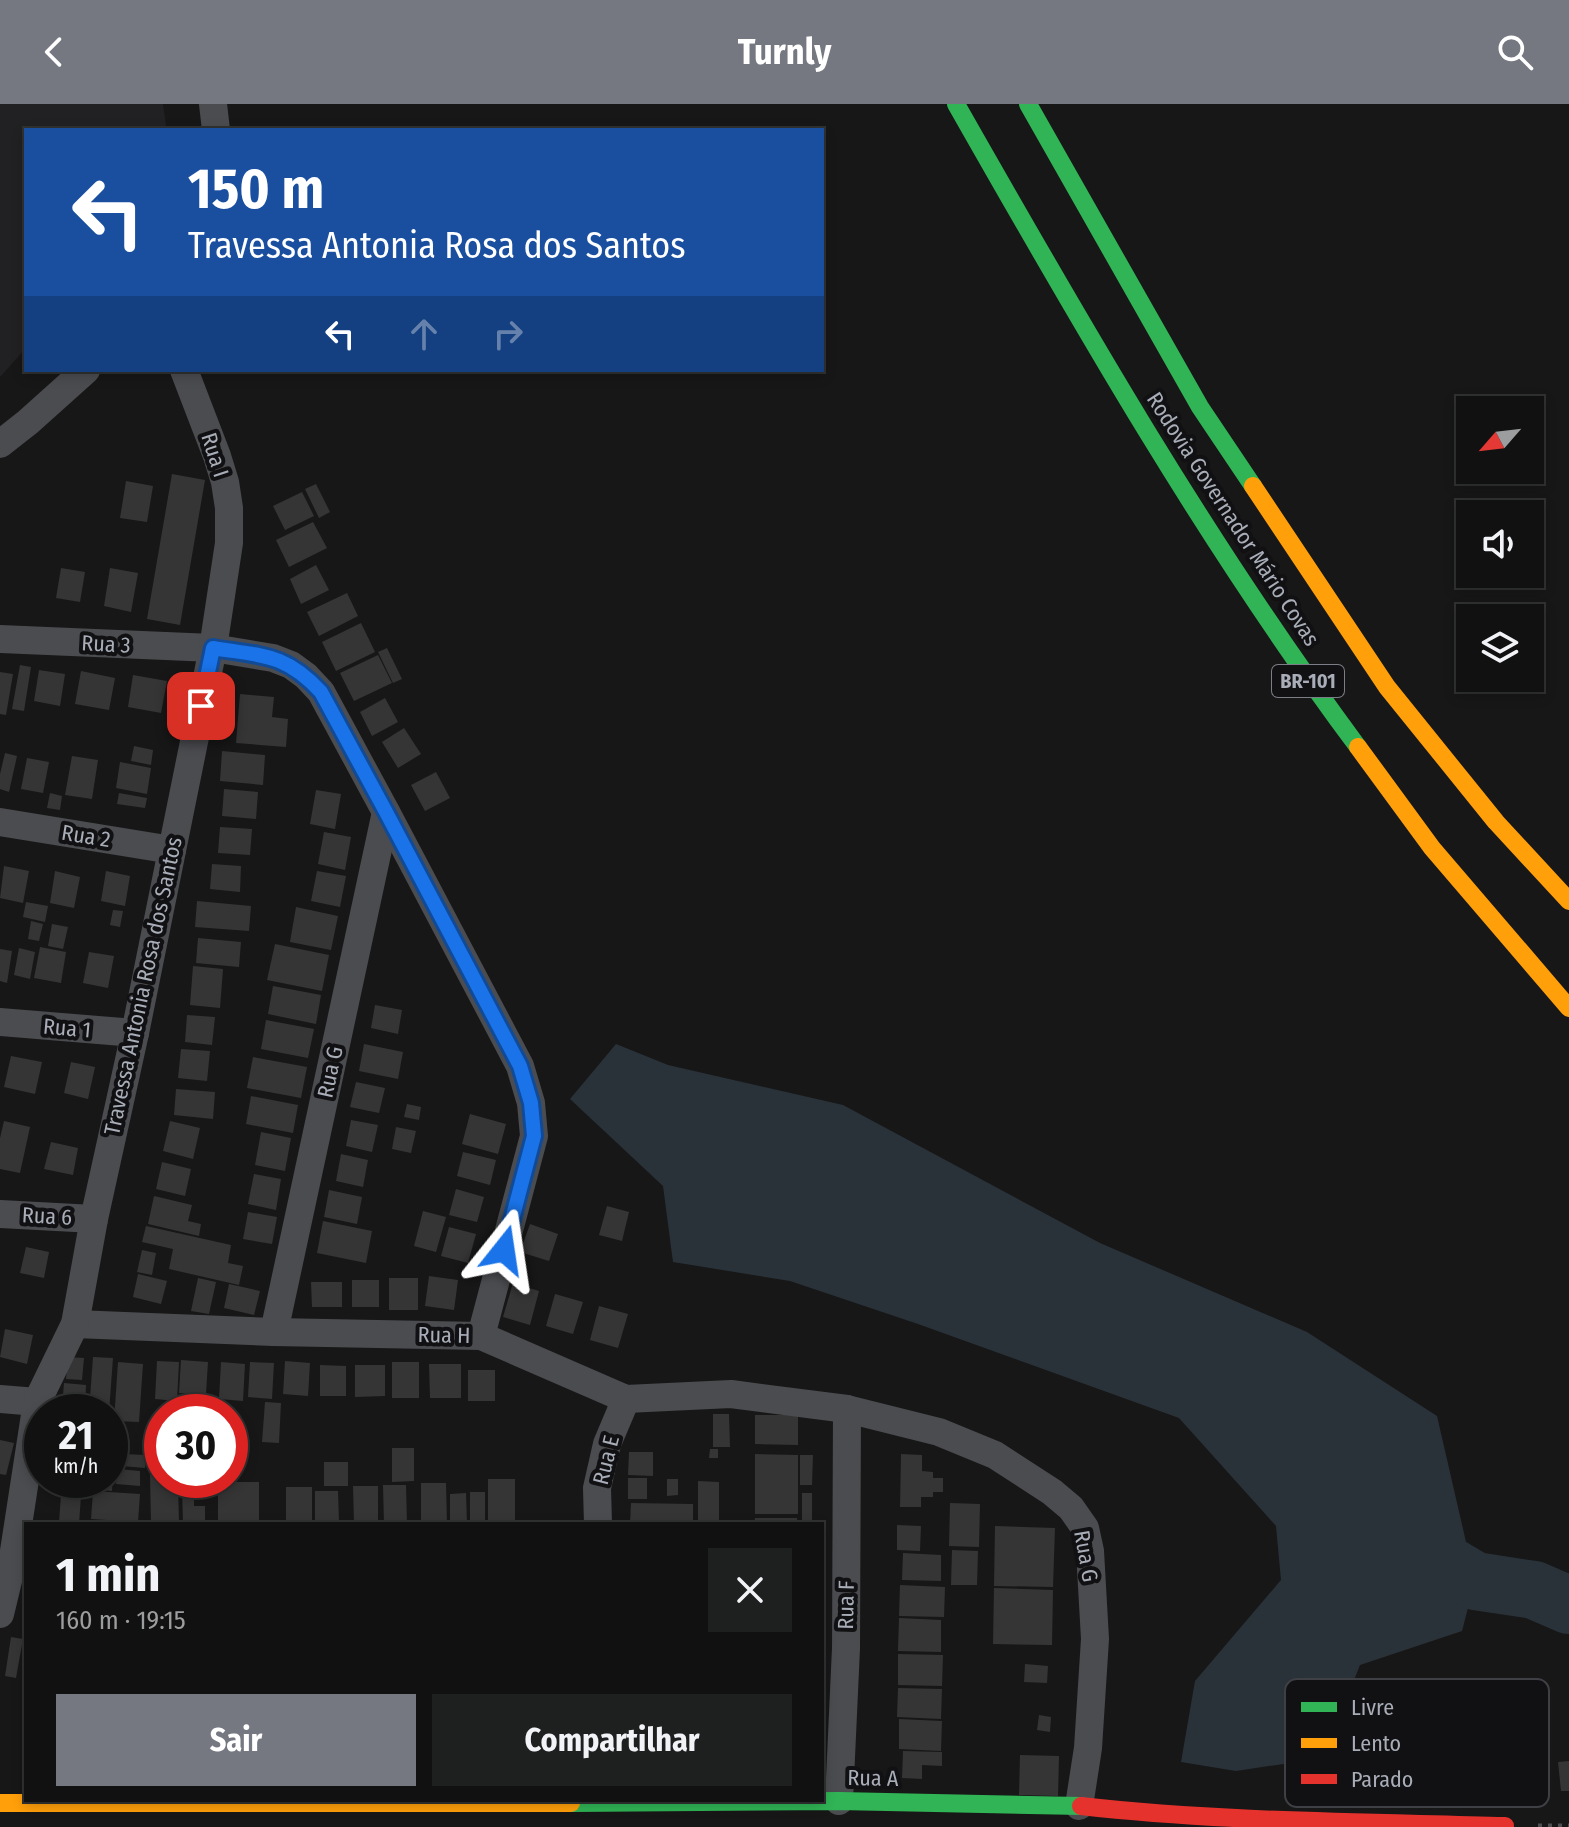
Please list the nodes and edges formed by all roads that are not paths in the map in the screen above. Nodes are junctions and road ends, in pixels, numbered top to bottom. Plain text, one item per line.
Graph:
1 (213, 104) edge
2 (956, 104) edge
3 (1028, 104) edge
4 (216, 128) edge
5 (84, 372) edge
6 (185, 372) edge
7 (0, 444) edge
8 (0, 639) edge
9 (213, 648) junction
10 (386, 812) junction
11 (0, 822) edge
12 (172, 850) junction
13 (1569, 901) edge
14 (1569, 1008) edge
15 (0, 1022) edge
16 (135, 1033) junction
17 (0, 1214) edge
18 (94, 1219) junction
19 (75, 1324) junction
20 (274, 1332) junction
21 (481, 1336) junction
22 (41, 1394) edge
23 (0, 1399) edge
24 (626, 1399) junction
25 (24, 1401) edge
26 (847, 1409) junction
27 (24, 1490) edge
28 (598, 1522) edge
29 (13, 1564) edge
30 (0, 1614) edge
31 (824, 1801) edge
32 (839, 1801) junction
33 (601, 1802) edge
34 (0, 1803) edge
35 (1079, 1806) junction
36 (1132, 1820) edge
37 (1505, 1826) edge

1 - 4 street
2 - 14 main road, Rodovia Governador Mário Covas / BR-101
3 - 13 main road, Rodovia Governador Mário Covas / BR-101
5 - 7 street
6 - 9 street, Rua I
8 - 9 street, Rua 3
9 - 10 street
9 - 12 street, Travessa Antonia Rosa dos Santos
10 - 20 street, Rua G
10 - 21 street
11 - 12 street, Rua 2
12 - 16 street, Travessa Antonia Rosa dos Santos
15 - 16 street, Rua 1
16 - 18 street, Travessa Antonia Rosa dos Santos
17 - 18 street, Rua 6
18 - 19 street, Travessa Antonia Rosa dos Santos
19 - 20 street, Rua H
19 - 22 street, Travessa Antonia Rosa dos Santos
20 - 21 street, Rua H
21 - 24 street, Rua H
23 - 25 street
24 - 26 street, Rua H
24 - 28 street, Rua E
26 - 32 street, Rua F
26 - 35 street, Rua G
27 - 29 street, Travessa Antonia Rosa dos Santos
29 - 30 street, Travessa Antonia Rosa dos Santos
31 - 32 main road, Rua A
32 - 35 main road, Rua A
33 - 34 main road, Rua A
35 - 36 main road, Rua A
36 - 37 main road, Rua A

